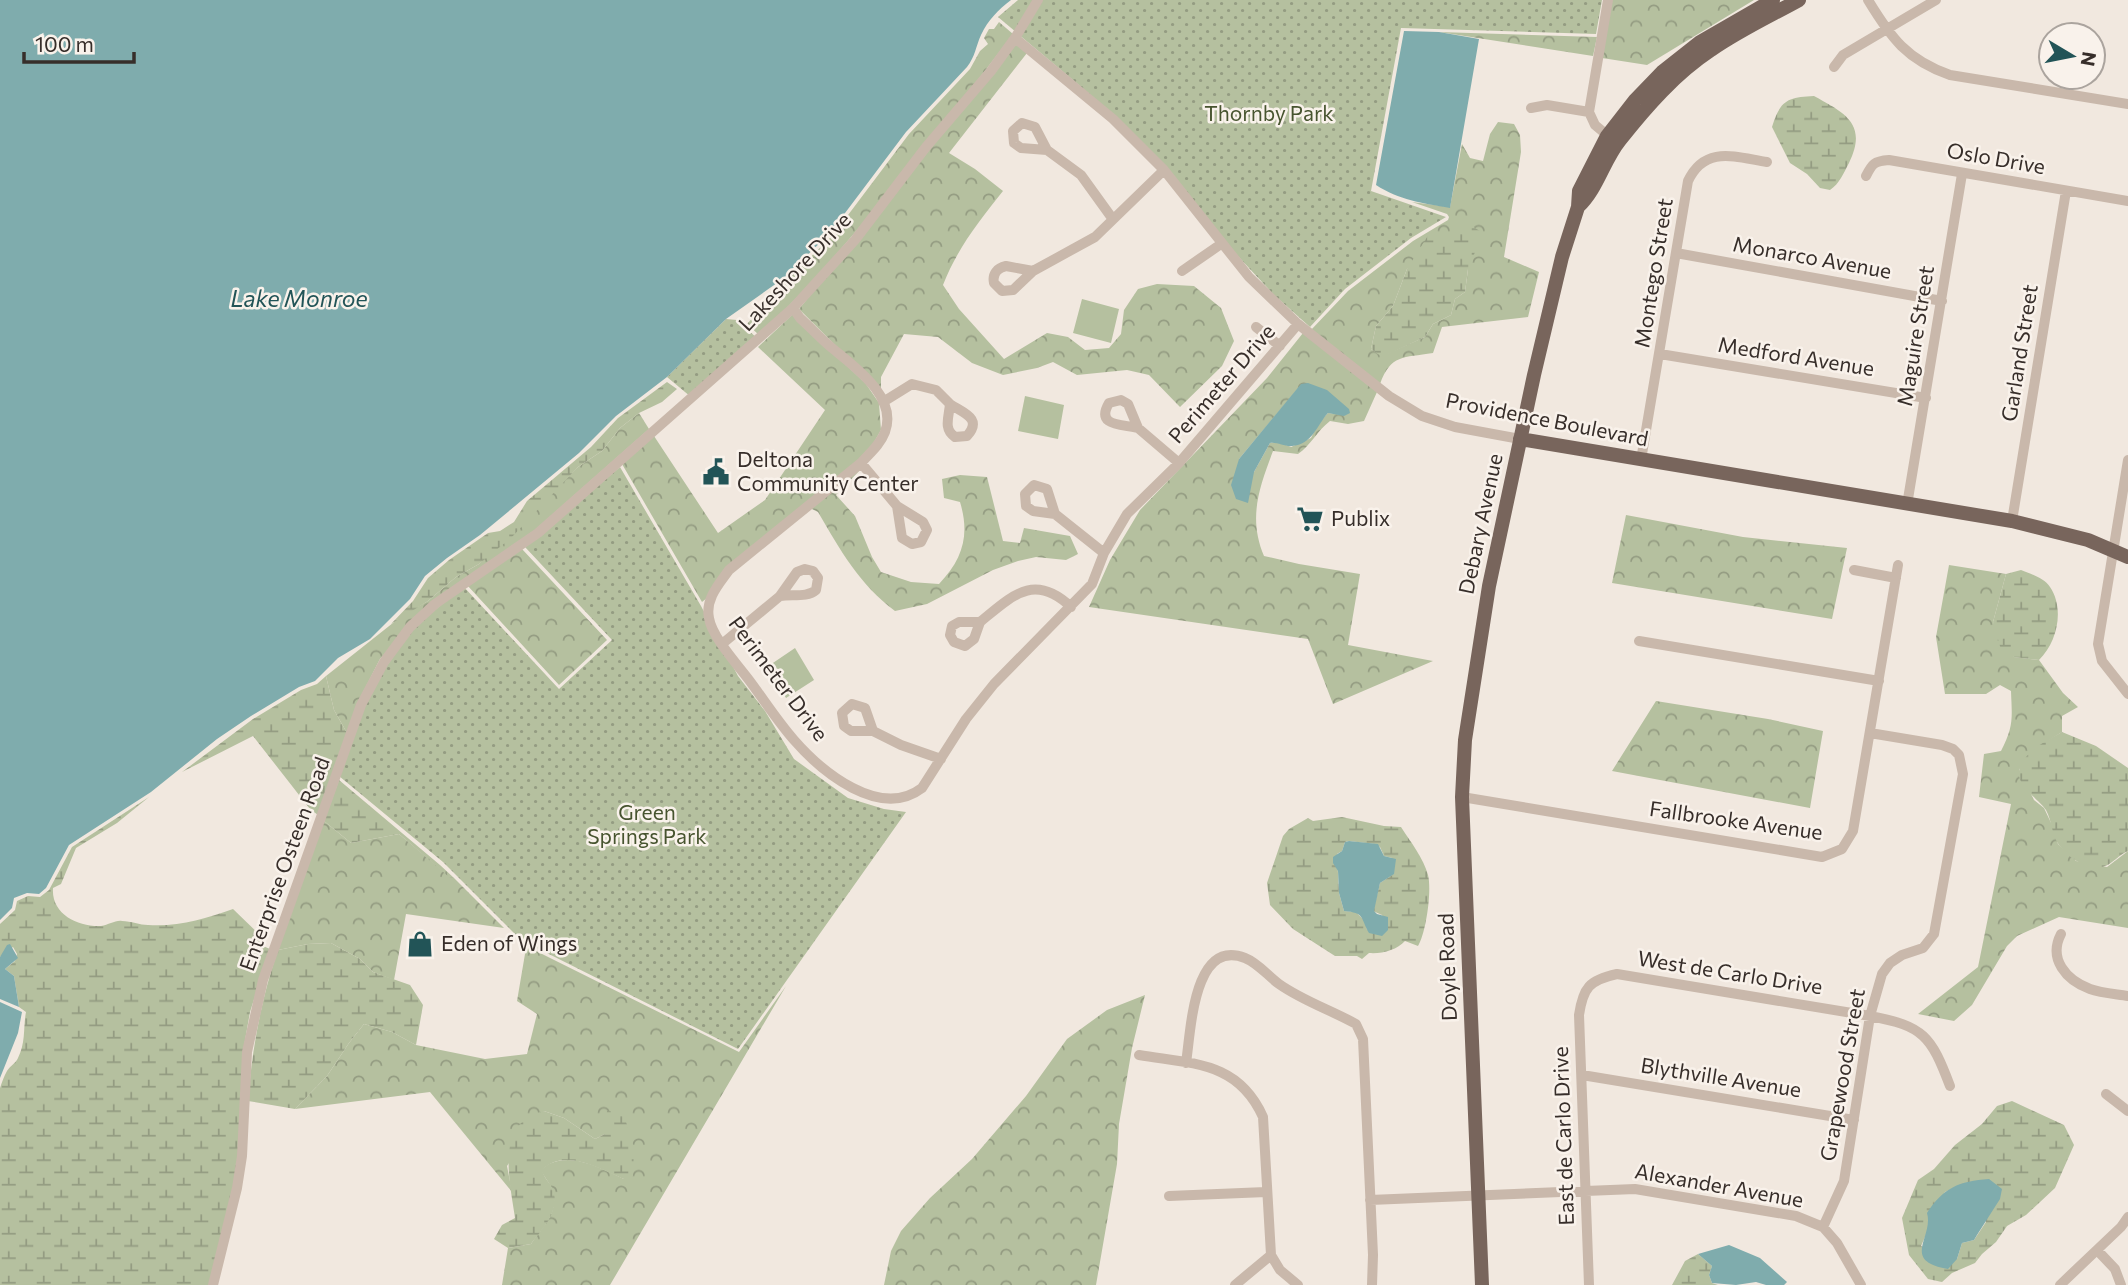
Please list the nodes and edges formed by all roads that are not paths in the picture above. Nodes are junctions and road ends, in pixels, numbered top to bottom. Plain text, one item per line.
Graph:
1 (1038, 0) edge
2 (1608, 0) edge
3 (1773, 0) edge
4 (1799, 0) edge
5 (1868, 0) edge
6 (1936, 0) edge
7 (1886, 29) junction
8 (1015, 38) junction
9 (1834, 67) dead end
10 (2128, 104) edge
11 (1531, 108) dead end
12 (1589, 112) junction
13 (1612, 140) junction
14 (1047, 150) dead end
15 (1767, 162) dead end
16 (1164, 170) junction
17 (1962, 174) junction
18 (1866, 176) dead end
19 (2066, 191) junction
20 (2128, 201) edge
21 (1112, 218) junction
22 (1221, 244) junction
23 (1676, 253) junction
24 (1033, 271) dead end
25 (1182, 271) dead end
26 (1942, 301) junction
27 (793, 308) junction
28 (1298, 324) junction
29 (1256, 327) dead end
30 (1280, 346) junction
31 (1660, 354) junction
32 (1926, 398) junction
33 (883, 402) junction
34 (950, 404) dead end
35 (1138, 428) dead end
36 (1520, 439) junction
37 (1641, 460) junction
38 (2128, 460) edge
39 (861, 463) junction
40 (1178, 463) junction
41 (1907, 505) junction
42 (897, 506) dead end
43 (1055, 514) dead end
44 (2012, 521) junction
45 (538, 533) joint
46 (2114, 550) junction
47 (1104, 553) junction
48 (2128, 557) edge
49 (1898, 565) dead end
50 (1854, 570) dead end
51 (1896, 578) junction
52 (780, 596) dead end
53 (1071, 607) junction
54 (980, 622) dead end
55 (1639, 642) dead end
56 (722, 644) junction
57 (1478, 647) joint
58 (1879, 681) junction
59 (2128, 694) edge
60 (873, 731) dead end
61 (1870, 733) junction
62 (941, 759) junction
63 (1462, 797) junction
64 (2061, 934) dead end
65 (1587, 987) joint
66 (2128, 996) edge
67 (1870, 1016) junction
68 (1139, 1055) dead end
69 (1186, 1063) junction
70 (1582, 1075) junction
71 (1951, 1086) dead end
72 (2106, 1094) dead end
73 (2128, 1111) edge
74 (1854, 1120) junction
75 (1585, 1190) junction
76 (1266, 1192) junction
77 (1478, 1195) junction
78 (1169, 1196) dead end
79 (1370, 1200) junction
80 (2128, 1217) edge
81 (1823, 1227) junction
82 (2097, 1250) junction
83 (1271, 1255) junction
84 (214, 1285) edge
85 (1235, 1285) edge
86 (1298, 1285) edge
87 (1372, 1285) edge
88 (1482, 1285) edge
89 (1588, 1285) edge
90 (1861, 1285) edge
91 (2060, 1285) edge
92 (2121, 1285) edge

1 - 8 street, Lakeshore Drive
2 - 12 street
3 - 13 main road, Debary Avenue
4 - 13 main road, Debary Avenue
5 - 7 street
6 - 7 street
7 - 9 street
7 - 10 street
8 - 16 street, Providence Boulevard
8 - 27 street, Lakeshore Drive
11 - 12 street
12 - 13 street
13 - 36 main road, Debary Avenue
14 - 21 street
15 - 23 street, Montego Street
16 - 21 street
16 - 22 street, Providence Boulevard
17 - 18 street, Oslo Drive
17 - 19 street, Oslo Drive
17 - 26 street, Maguire Street
19 - 20 street, Oslo Drive
19 - 44 street, Garland Street
21 - 24 street
22 - 25 street
22 - 28 street, Providence Boulevard
23 - 26 street, Monarco Avenue
23 - 31 street, Montego Street
26 - 32 street, Maguire Street
27 - 33 street
27 - 45 street, Lakeshore Drive
28 - 30 street, Perimeter Drive
28 - 36 street, Providence Boulevard
29 - 30 street
30 - 40 street, Perimeter Drive
31 - 32 street, Medford Avenue
31 - 37 street, Montego Street
32 - 41 street, Maguire Street
33 - 34 street
33 - 39 street, Perimeter Drive
35 - 40 street
36 - 37 main road, Providence Boulevard
36 - 57 main road, Debary Avenue
37 - 41 main road, Providence Boulevard
38 - 46 street
39 - 42 street
39 - 56 street, Perimeter Drive
40 - 47 street, Perimeter Drive
41 - 44 main road, Providence Boulevard
43 - 47 street
44 - 46 main road, Providence Boulevard
45 - 84 street, Enterprise Osteen Road
46 - 48 main road, Providence Boulevard
46 - 59 street
47 - 53 street, Perimeter Drive
49 - 51 street, Fallbrooke Avenue
50 - 51 street
51 - 58 street, Fallbrooke Avenue
52 - 56 street
53 - 54 street
53 - 62 street, Perimeter Drive
55 - 58 street
56 - 62 street, Perimeter Drive
57 - 63 main road, Doyle Road
58 - 61 street, Fallbrooke Avenue
60 - 62 street
61 - 63 street, Fallbrooke Avenue
61 - 67 street, Grapewood Street
63 - 77 main road, Doyle Road
64 - 66 street
65 - 67 street, West de Carlo Drive
65 - 70 street, East de Carlo Drive
67 - 71 street, West de Carlo Drive
67 - 74 street, Grapewood Street
68 - 69 street
69 - 76 street
69 - 79 street
70 - 74 street, Blythville Avenue
70 - 75 street, East de Carlo Drive
72 - 73 street
74 - 81 street, Grapewood Street
75 - 77 street, Alexander Avenue
75 - 81 street, Alexander Avenue
75 - 89 street, East de Carlo Drive
76 - 78 street
76 - 83 street
77 - 79 street, Alexander Avenue
77 - 88 main road, Doyle Road
79 - 87 street
80 - 82 street
81 - 90 street, Alexander Avenue
82 - 91 street
82 - 92 street
83 - 85 street
83 - 86 street

